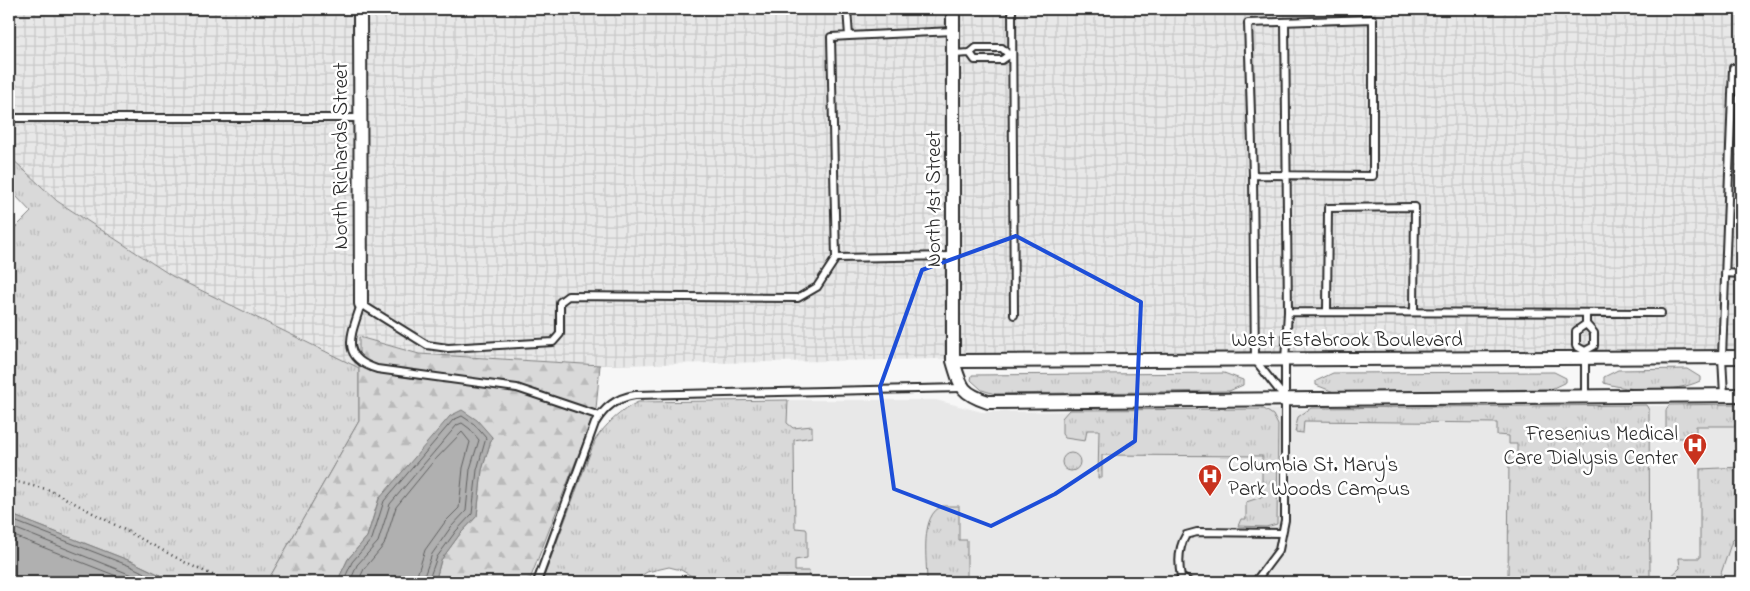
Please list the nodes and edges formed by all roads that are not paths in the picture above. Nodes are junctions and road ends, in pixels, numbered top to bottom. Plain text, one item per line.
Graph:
1 (360, 9) edge
2 (847, 9) edge
3 (953, 9) edge
4 (1012, 9) edge
5 (1285, 22) junction
6 (953, 31) junction
7 (849, 36) junction
8 (970, 53) junction
9 (954, 54) junction
10 (1011, 55) junction
11 (1741, 67) edge
12 (9, 118) edge
13 (360, 118) junction
14 (1253, 174) junction
15 (1286, 175) junction
16 (953, 256) junction
17 (836, 258) junction
18 (1725, 273) junction
19 (1741, 274) edge
20 (360, 304) junction
21 (1327, 311) junction
22 (1288, 312) junction
23 (1414, 312) junction
24 (1586, 313) junction
25 (1661, 313) dead end
26 (1014, 315) dead end
27 (1586, 324) junction
28 (1585, 355) junction
29 (1722, 357) junction
30 (1741, 357) edge
31 (1255, 360) junction
32 (1285, 360) junction
33 (954, 361) junction
34 (962, 388) junction
35 (1724, 395) junction
36 (1741, 395) edge
37 (1586, 396) junction
38 (1285, 398) junction
39 (600, 416) junction
40 (1282, 533) junction
41 (537, 582) edge
42 (1189, 582) edge
43 (1255, 582) edge

1 - 13 street, North Richards Street
2 - 7 lane
3 - 6 street, North 1st Street
4 - 10 lane
5 - 14 lane
5 - 15 lane
5 - 15 lane
6 - 7 lane
6 - 9 street, North 1st Street
7 - 17 lane
8 - 9 lane
8 - 10 lane
8 - 10 lane
9 - 16 street, North 1st Street
10 - 26 lane
11 - 18 lane
12 - 13 lane
13 - 20 street, North Richards Street
14 - 15 lane
14 - 31 lane
15 - 22 lane
16 - 17 lane
16 - 33 street, North 1st Street
17 - 20 lane
18 - 19 lane
18 - 29 lane
20 - 39 lane
21 - 22 lane
21 - 23 lane
21 - 23 lane
22 - 32 lane
23 - 24 lane
24 - 25 lane
24 - 27 lane
27 - 28 lane
27 - 28 lane
28 - 29 street, West Estabrook Boulevard
28 - 32 street, West Estabrook Boulevard
28 - 37 lane
29 - 30 street, West Estabrook Boulevard
29 - 35 lane
31 - 32 street, West Estabrook Boulevard
31 - 33 street, West Estabrook Boulevard
31 - 38 lane
32 - 38 lane
33 - 34 street, North 1st Street
34 - 38 street
34 - 39 lane
35 - 36 street
35 - 37 street
37 - 38 street
38 - 40 lane
39 - 41 lane
40 - 42 lane
40 - 43 lane

